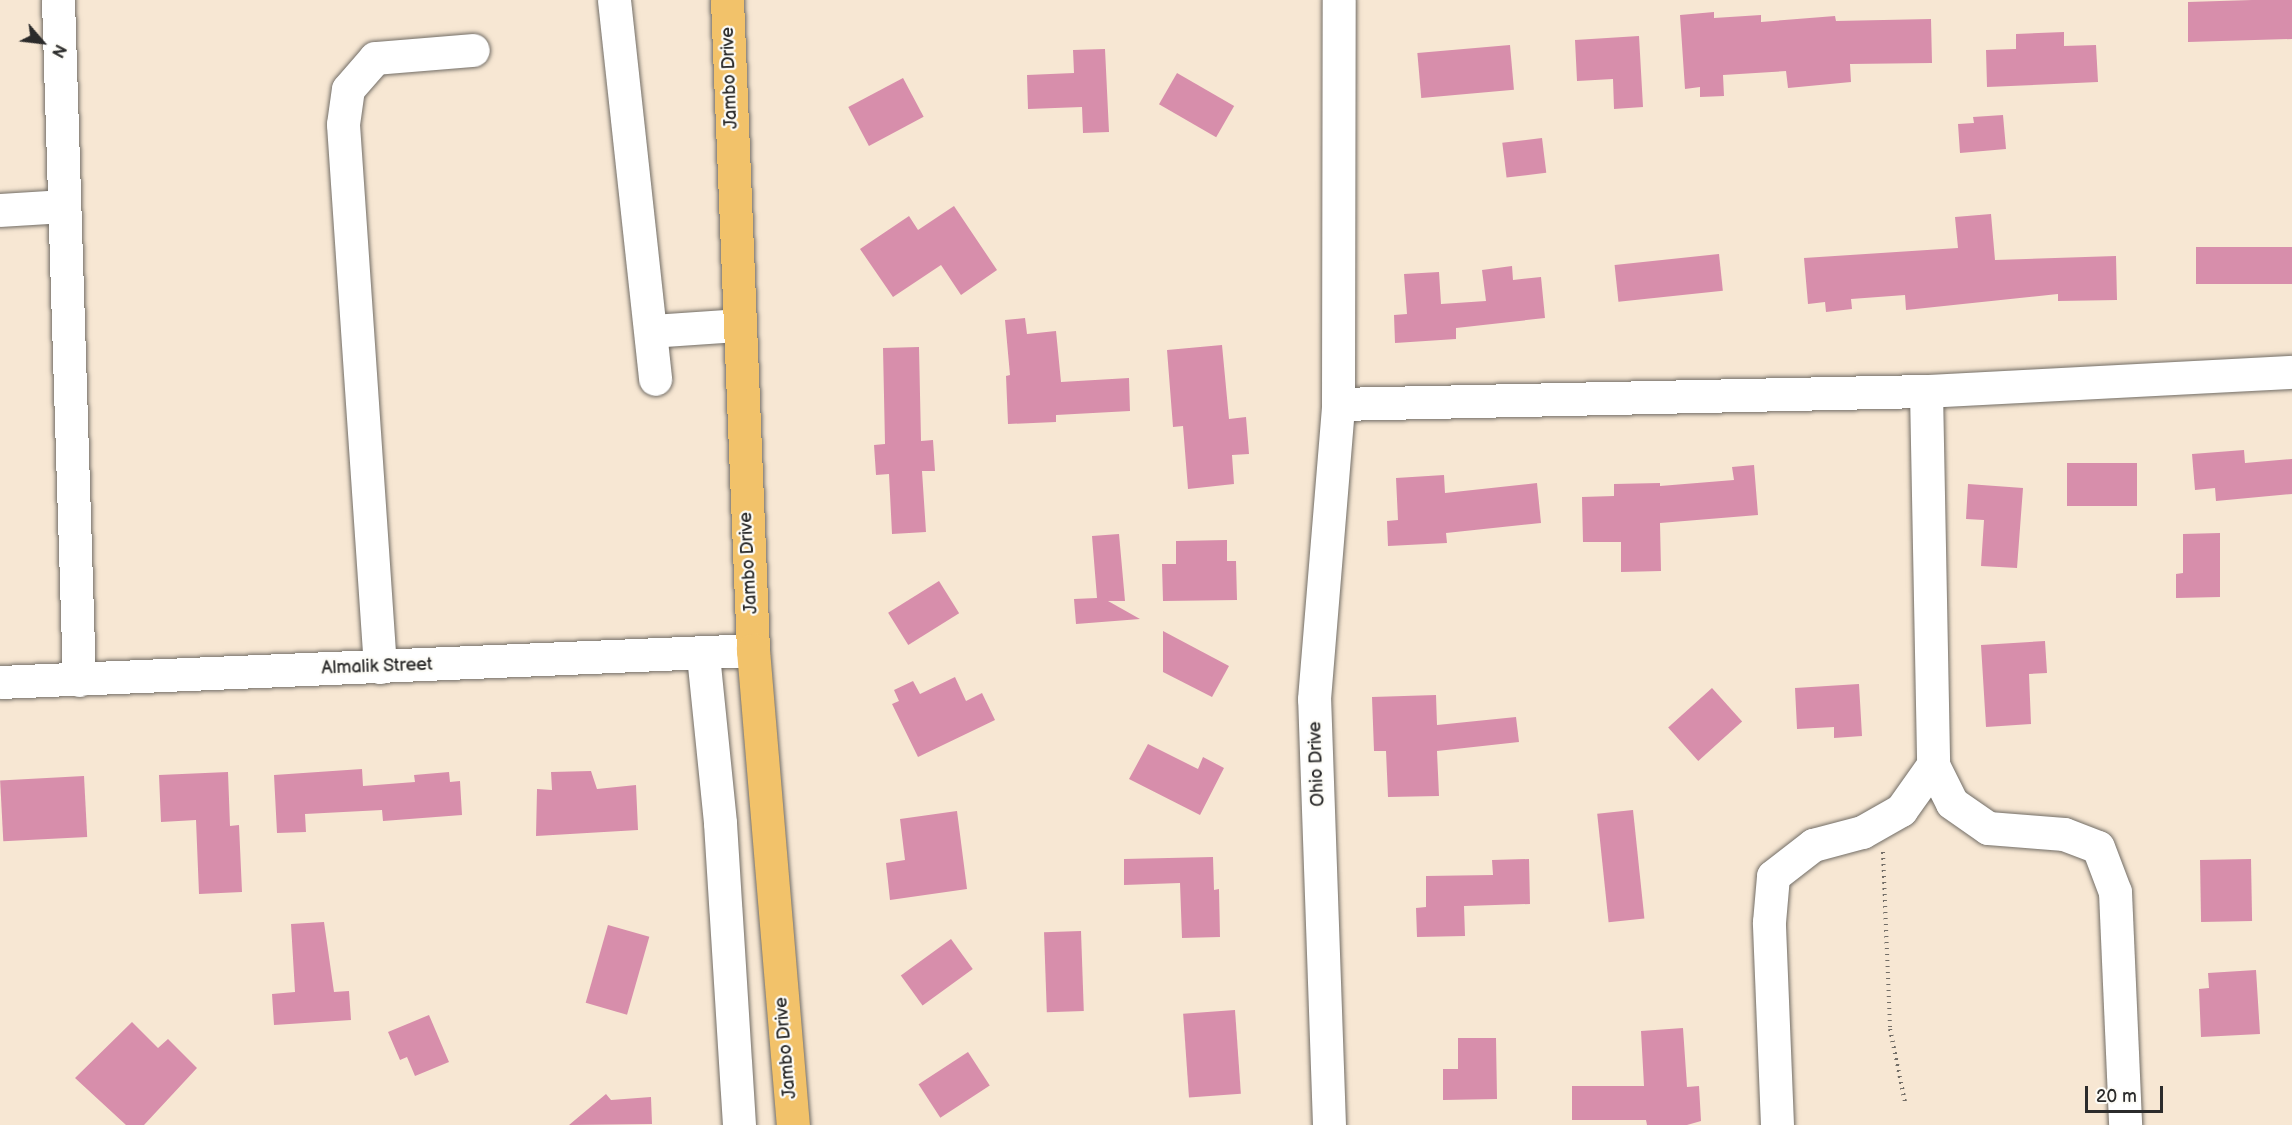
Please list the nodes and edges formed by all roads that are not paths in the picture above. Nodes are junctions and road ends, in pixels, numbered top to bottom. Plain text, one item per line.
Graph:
1 (58, 0) edge
2 (614, 0) edge
3 (728, 0) edge
4 (1339, 0) edge
5 (472, 50) dead end
6 (64, 206) junction
7 (0, 210) edge
8 (739, 325) junction
9 (651, 331) junction
10 (2292, 372) edge
11 (655, 379) dead end
12 (1926, 391) junction
13 (1338, 404) junction
14 (753, 650) junction
15 (703, 655) junction
16 (380, 667) junction
17 (79, 680) junction
18 (0, 682) edge
19 (1934, 765) junction
20 (739, 1125) edge
21 (793, 1125) edge
22 (1329, 1125) edge
23 (1777, 1125) edge
24 (2125, 1125) edge

1 - 6 street
2 - 9 street
3 - 8 main road, Jambo Drive
4 - 13 street, Ohio Drive
5 - 16 street
6 - 7 street
6 - 17 street
8 - 9 street
8 - 14 main road, Jambo Drive
9 - 11 street
10 - 12 street
12 - 13 street
12 - 19 street
13 - 22 street, Ohio Drive
14 - 15 street, Almalik Street
14 - 21 main road, Jambo Drive
15 - 16 street, Almalik Street
15 - 20 street
16 - 17 street, Almalik Street
17 - 18 street, Almalik Street
19 - 23 street
19 - 24 street

